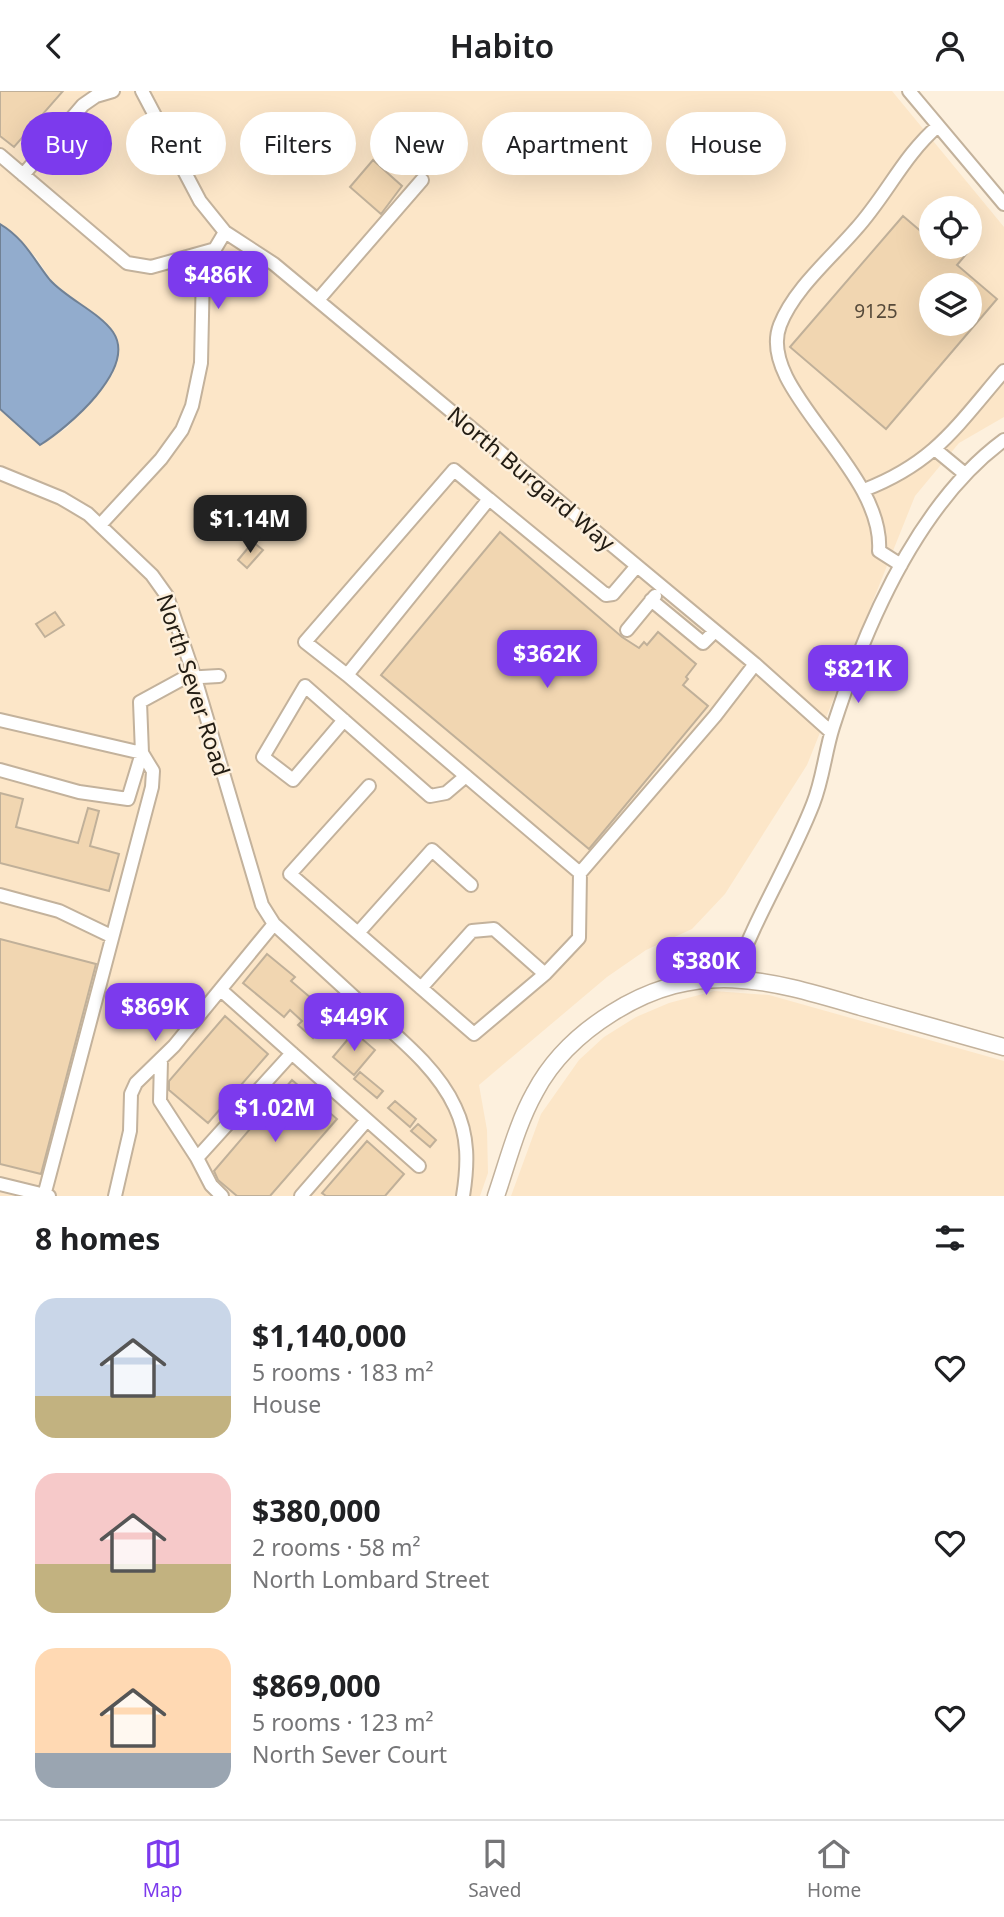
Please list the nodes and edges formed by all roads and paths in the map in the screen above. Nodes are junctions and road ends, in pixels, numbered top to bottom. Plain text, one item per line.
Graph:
1 (113, 91) edge
2 (142, 91) edge
3 (909, 91) edge
4 (77, 112) edge
5 (939, 126) junction
6 (0, 155) edge
7 (21, 173) edge
8 (23, 175) edge
9 (422, 180) dead end
10 (1004, 204) edge
11 (225, 232) junction
12 (212, 250) junction
13 (318, 300) junction
14 (1004, 372) edge
15 (1004, 440) edge
16 (936, 450) junction
17 (0, 474) edge
18 (965, 474) junction
19 (863, 490) junction
20 (489, 499) junction
21 (102, 524) junction
22 (901, 565) junction
23 (636, 567) junction
24 (662, 587) junction
25 (651, 600) junction
26 (627, 629) dead end
27 (715, 631) junction
28 (755, 664) junction
29 (194, 675) junction
30 (347, 675) junction
31 (219, 676) dead end
32 (0, 720) edge
33 (344, 720) junction
34 (831, 732) junction
35 (142, 753) junction
36 (0, 770) edge
37 (466, 776) junction
38 (369, 786) dead end
39 (580, 873) junction
40 (471, 885) dead end
41 (0, 895) edge
42 (274, 924) junction
43 (358, 933) junction
44 (110, 936) junction
45 (545, 974) junction
46 (734, 978) junction
47 (421, 988) junction
48 (222, 991) junction
49 (1004, 1047) edge
50 (292, 1053) junction
51 (162, 1060) junction
52 (367, 1120) junction
53 (197, 1158) junction
54 (419, 1166) dead end
55 (0, 1185) edge
56 (47, 1194) edge
57 (115, 1196) edge
58 (222, 1196) edge
59 (301, 1196) edge
60 (463, 1196) edge
61 (496, 1196) edge

1 - 4 street
2 - 11 street
3 - 5 street
5 - 10 street
5 - 19 street
6 - 7 street
8 - 12 street
9 - 13 street
11 - 12 street
11 - 13 street, North Burgard Way
12 - 21 street
13 - 23 street, North Burgard Way
14 - 16 street
15 - 18 street
16 - 18 street
16 - 19 street
17 - 21 street, North Sever Road
18 - 22 street
19 - 22 street
20 - 23 street
20 - 30 street
20 - 30 street
21 - 29 street, North Sever Road
22 - 34 street
23 - 24 street, North Burgard Way
24 - 25 street
24 - 27 street, North Burgard Way
25 - 26 street
25 - 27 street
27 - 28 street, North Burgard Way
28 - 34 street, North Burgard Way
28 - 39 street
29 - 31 street
29 - 35 street
29 - 42 street, North Sever Road
30 - 37 street
32 - 35 street
33 - 33 street
33 - 37 street
34 - 46 street
35 - 36 street
35 - 44 street
37 - 39 street
38 - 43 street
39 - 45 street
40 - 43 street
41 - 44 street
42 - 48 street
42 - 60 street, North Sever Road
43 - 47 street
44 - 56 street
45 - 47 street
45 - 47 street
46 - 49 main road
46 - 61 main road
48 - 50 street
48 - 51 street
50 - 52 street
50 - 53 street
51 - 53 street
51 - 57 street
52 - 54 street
52 - 59 street
53 - 58 street
55 - 56 street

